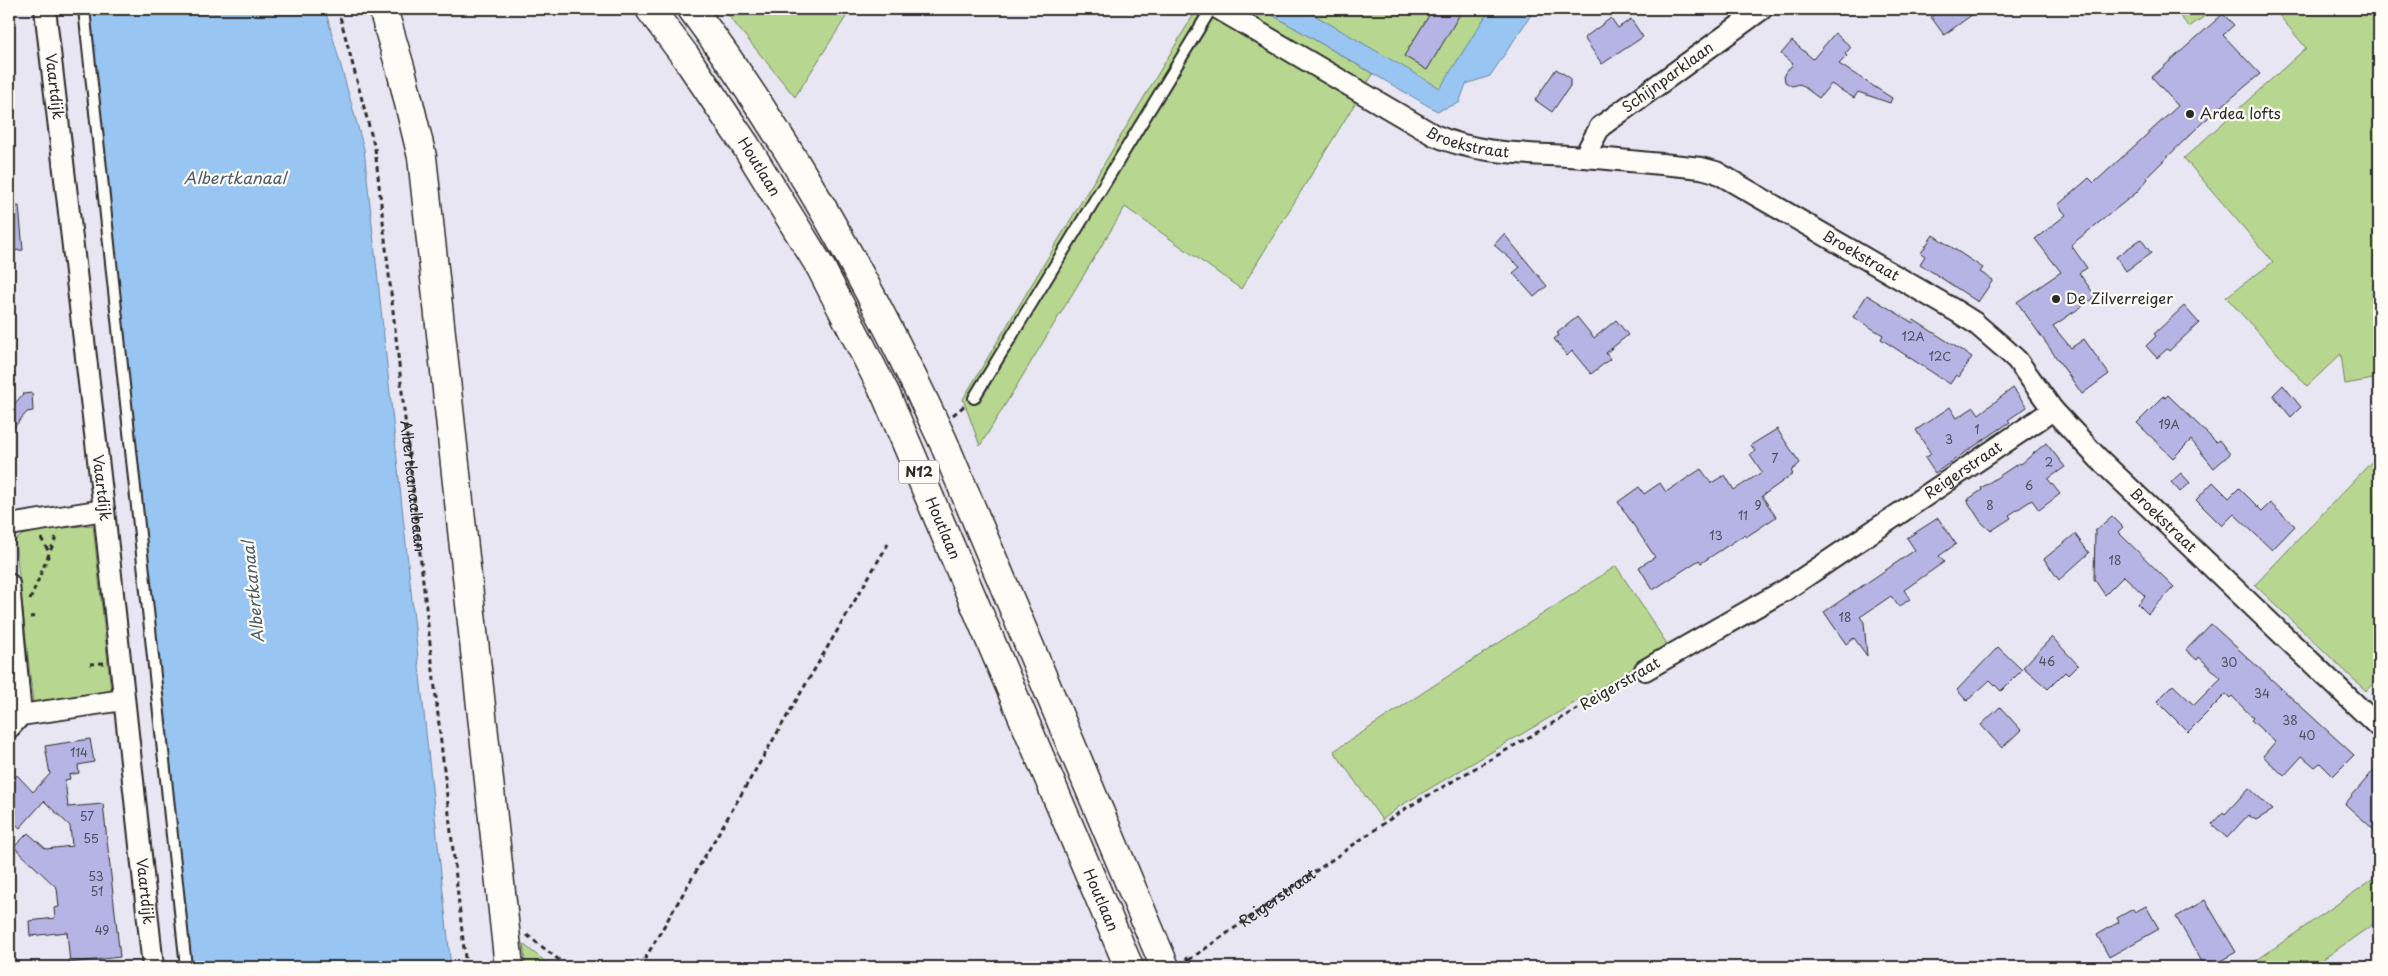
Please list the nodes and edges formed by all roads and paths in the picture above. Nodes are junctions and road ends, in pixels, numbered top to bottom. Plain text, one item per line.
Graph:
1 (45, 9) edge
2 (84, 9) edge
3 (338, 9) edge
4 (382, 9) edge
5 (650, 9) edge
6 (692, 9) edge
7 (1211, 9) edge
8 (1219, 9) edge
9 (1762, 9) edge
10 (1584, 157) junction
11 (974, 398) dead end
12 (2053, 410) junction
13 (104, 510) junction
14 (74, 514) junction
15 (9, 525) edge
16 (888, 544) dead end
17 (9, 584) edge
18 (28, 605) dead end
19 (29, 611) dead end
20 (32, 622) dead end
21 (1645, 670) joint
22 (123, 700) junction
23 (15, 721) edge
24 (2379, 727) edge
25 (505, 932) junction
26 (1177, 964) edge
27 (153, 967) edge
28 (186, 967) edge
29 (466, 967) edge
30 (509, 967) edge
31 (568, 967) edge
32 (640, 967) edge
33 (1129, 967) edge
34 (1192, 967) edge

1 - 13 street, Vaartdijk
2 - 28 lane
3 - 29 path, Albertkanaalbaan
4 - 25 main road
5 - 33 main road, Houtlaan / N12
6 - 26 main road, N12
7 - 11 lane
8 - 10 street, Broekstraat
9 - 10 street, Schijnparklaan
10 - 12 street, Broekstraat
12 - 21 street, Reigerstraat
12 - 24 street, Broekstraat
13 - 14 street
13 - 22 street, Vaartdijk
14 - 15 street
14 - 18 path
16 - 32 path
17 - 23 street
19 - 20 path
21 - 26 path, Reigerstraat
22 - 23 street
22 - 27 street, Vaartdijk
25 - 30 main road
25 - 31 path
26 - 34 path

